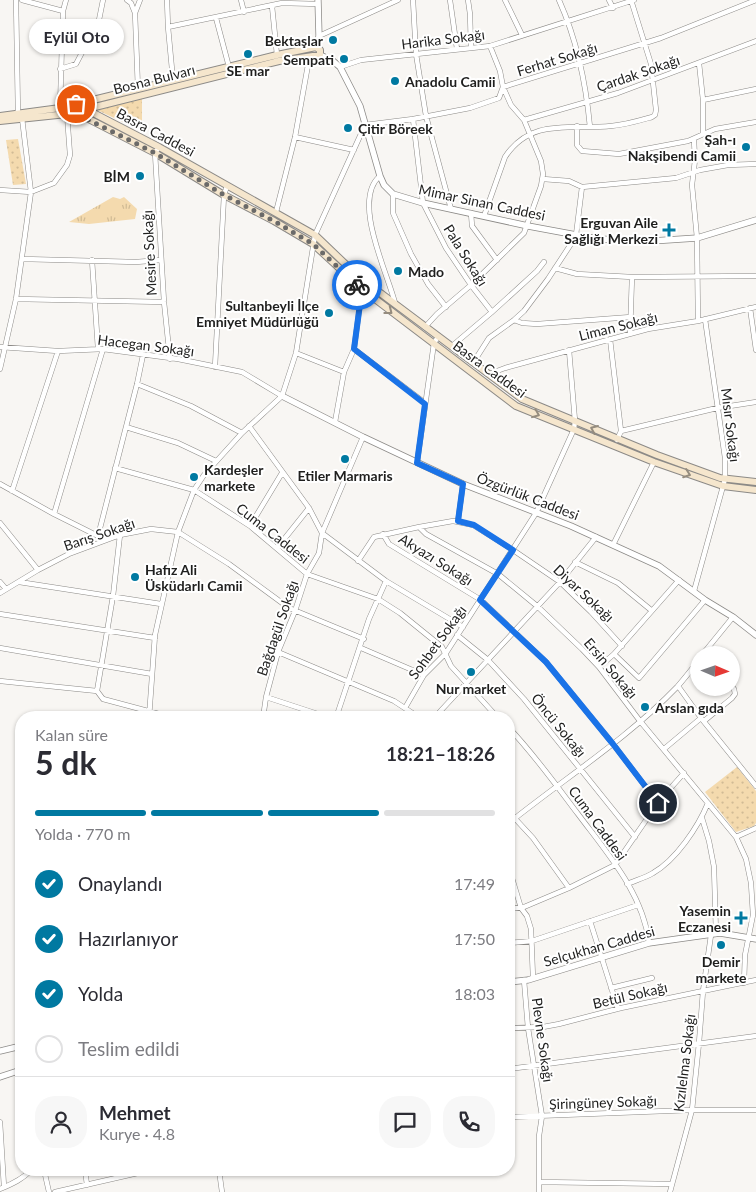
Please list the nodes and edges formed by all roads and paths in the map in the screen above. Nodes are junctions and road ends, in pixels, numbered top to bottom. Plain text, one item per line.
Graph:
1 (16, 0) edge
2 (22, 0) edge
3 (66, 0) edge
4 (104, 0) edge
5 (127, 0) edge
6 (140, 0) edge
7 (167, 0) edge
8 (242, 0) edge
9 (396, 0) edge
10 (413, 0) edge
11 (450, 0) edge
12 (468, 0) edge
13 (505, 0) edge
14 (559, 0) edge
15 (609, 0) edge
16 (632, 0) edge
17 (756, 0) edge
18 (282, 1) edge
19 (318, 2) edge
20 (272, 6) junction
21 (613, 8) junction
22 (63, 11) junction
23 (244, 12) junction
24 (135, 13) junction
25 (216, 18) junction
26 (568, 22) junction
27 (168, 27) junction
28 (522, 35) junction
29 (319, 36) junction
30 (756, 41) edge
31 (645, 43) junction
32 (490, 46) junction
33 (471, 48) junction
34 (457, 49) junction
35 (315, 52) junction
36 (278, 54) junction
37 (416, 54) junction
38 (699, 63) junction
39 (580, 64) junction
40 (229, 67) junction
41 (340, 67) junction
42 (60, 69) junction
43 (173, 80) junction
44 (654, 80) junction
45 (503, 87) junction
46 (138, 89) junction
47 (756, 89) edge
48 (703, 100) junction
49 (588, 102) junction
50 (76, 104) junction
51 (60, 108) junction
52 (84, 109) junction
53 (70, 113) junction
54 (0, 116) edge
55 (20, 116) junction
56 (426, 116) junction
57 (413, 118) junction
58 (524, 120) junction
59 (0, 121) edge
60 (756, 122) edge
61 (366, 125) junction
62 (577, 126) junction
63 (590, 127) junction
64 (530, 134) junction
65 (703, 134) junction
66 (295, 137) junction
67 (694, 140) junction
68 (159, 147) junction
69 (354, 150) junction
70 (155, 153) junction
71 (756, 164) edge
72 (694, 171) junction
73 (380, 176) junction
74 (543, 180) junction
75 (227, 186) junction
76 (582, 187) junction
77 (0, 190) edge
78 (31, 192) junction
79 (393, 194) junction
80 (224, 195) junction
81 (423, 203) junction
82 (451, 209) junction
83 (276, 212) junction
84 (471, 213) junction
85 (484, 216) junction
86 (756, 220) edge
87 (528, 226) junction
88 (576, 234) junction
89 (315, 235) junction
90 (696, 238) junction
91 (313, 244) junction
92 (23, 259) junction
93 (92, 260) junction
94 (161, 260) junction
95 (497, 260) junction
96 (544, 262) dead end
97 (555, 268) junction
98 (756, 276) edge
99 (632, 277) junction
100 (698, 277) junction
101 (471, 285) junction
102 (362, 289) junction
103 (16, 299) junction
104 (94, 300) junction
105 (164, 302) junction
106 (395, 304) junction
107 (446, 307) junction
108 (756, 307) edge
109 (750, 308) junction
110 (492, 312) junction
111 (631, 317) junction
112 (705, 319) junction
113 (514, 320) junction
114 (698, 321) junction
115 (425, 327) junction
116 (630, 334) junction
117 (610, 339) junction
118 (436, 340) junction
119 (452, 346) junction
120 (3, 347) edge
121 (100, 349) junction
122 (354, 349) junction
123 (569, 350) junction
124 (756, 350) edge
125 (58, 351) junction
126 (296, 353) junction
127 (142, 355) junction
128 (170, 359) junction
129 (473, 363) junction
130 (215, 367) junction
131 (0, 368) edge
132 (344, 372) junction
133 (488, 375) junction
134 (137, 384) junction
135 (282, 396) junction
136 (756, 402) edge
137 (425, 404) junction
138 (717, 408) junction
139 (575, 421) junction
140 (335, 422) junction
141 (249, 426) junction
142 (126, 427) junction
143 (574, 428) junction
144 (621, 431) junction
145 (242, 434) junction
146 (363, 437) junction
147 (616, 442) junction
148 (216, 461) junction
149 (654, 462) junction
150 (417, 463) junction
151 (115, 468) junction
152 (282, 473) junction
153 (725, 479) junction
154 (756, 482) edge
155 (463, 484) junction
156 (0, 485) edge
157 (723, 486) junction
158 (12, 490) junction
159 (194, 490) junction
160 (756, 490) edge
161 (308, 508) junction
162 (536, 513) junction
163 (54, 514) junction
164 (458, 521) junction
165 (0, 523) edge
166 (250, 526) junction
167 (419, 526) junction
168 (178, 532) junction
169 (322, 533) junction
170 (383, 534) junction
171 (98, 536) junction
172 (120, 536) junction
173 (596, 537) junction
174 (106, 540) junction
175 (613, 545) junction
176 (277, 548) junction
177 (513, 550) junction
178 (358, 561) junction
179 (575, 562) junction
180 (38, 570) junction
181 (307, 574) junction
182 (498, 574) junction
183 (679, 580) junction
184 (18, 581) junction
185 (386, 581) junction
186 (0, 582) edge
187 (560, 582) junction
188 (6, 589) junction
189 (694, 591) junction
190 (0, 593) edge
191 (113, 596) junction
192 (378, 599) junction
193 (480, 600) junction
194 (705, 600) junction
195 (161, 604) junction
196 (537, 606) junction
197 (651, 610) junction
198 (295, 612) junction
199 (0, 614) edge
200 (733, 617) junction
201 (463, 626) junction
202 (107, 631) junction
203 (514, 632) junction
204 (457, 635) junction
205 (756, 635) edge
206 (155, 638) junction
207 (364, 639) junction
208 (622, 646) junction
209 (710, 646) edge
210 (0, 648) edge
211 (361, 648) junction
212 (278, 652) junction
213 (446, 653) junction
214 (614, 654) junction
215 (488, 660) junction
216 (101, 666) junction
217 (599, 667) junction
218 (690, 671) edge
219 (152, 674) junction
220 (424, 676) junction
221 (0, 680) edge
222 (349, 682) junction
223 (466, 684) junction
224 (678, 686) junction
225 (97, 691) junction
226 (734, 696) edge
227 (266, 697) junction
228 (405, 708) junction
229 (149, 711) joint
230 (264, 711) edge
231 (309, 711) edge
232 (339, 711) edge
233 (410, 711) edge
234 (441, 711) edge
235 (491, 711) edge
236 (702, 720) junction
237 (640, 721) junction
238 (515, 735) edge
239 (613, 744) junction
240 (664, 749) junction
241 (581, 769) junction
242 (684, 773) junction
243 (557, 786) junction
244 (756, 786) edge
245 (658, 803) junction
246 (708, 803) junction
247 (515, 818) edge
248 (702, 818) junction
249 (515, 820) edge
250 (756, 828) edge
251 (635, 837) junction
252 (736, 837) junction
253 (616, 865) junction
254 (628, 884) junction
255 (569, 888) junction
256 (515, 890) edge
257 (638, 905) junction
258 (515, 908) edge
259 (521, 908) junction
260 (590, 921) junction
261 (714, 934) junction
262 (749, 938) junction
263 (756, 939) edge
264 (532, 941) junction
265 (515, 942) edge
266 (649, 943) junction
267 (601, 958) junction
268 (533, 978) junction
269 (652, 978) dead end
270 (524, 980) junction
271 (756, 980) edge
272 (515, 981) edge
273 (744, 983) junction
274 (611, 988) junction
275 (703, 991) junction
276 (618, 1009) junction
277 (515, 1028) edge
278 (528, 1028) junction
279 (756, 1036) edge
280 (699, 1043) junction
281 (15, 1047) edge
282 (0, 1051) edge
283 (534, 1065) junction
284 (515, 1068) edge
285 (15, 1072) edge
286 (0, 1077) edge
287 (692, 1110) junction
288 (756, 1110) edge
289 (542, 1116) junction
290 (515, 1117) edge
291 (0, 1122) edge
292 (25, 1176) edge
293 (45, 1176) edge
294 (86, 1176) edge
295 (125, 1176) edge
296 (220, 1176) edge
297 (539, 1182) junction
298 (672, 1184) junction
299 (87, 1185) junction
300 (2, 1188) edge
301 (49, 1192) edge
302 (55, 1192) edge
303 (222, 1192) edge
304 (539, 1192) edge
305 (670, 1192) edge

1 - 55 street
2 - 22 street
3 - 22 street
4 - 42 street
5 - 24 street
6 - 24 street
7 - 27 street
8 - 23 street
9 - 29 street
10 - 37 street
11 - 34 street
12 - 33 street
13 - 28 street
14 - 26 street
15 - 21 street
16 - 21 street, Harika Sokağı
16 - 31 street
17 - 31 street, Ferhat Sokağı
18 - 19 street
18 - 20 street
19 - 29 street
20 - 23 street
20 - 36 street
21 - 26 street, Harika Sokağı
22 - 42 street
23 - 25 street
24 - 46 street
25 - 27 street
25 - 40 street
26 - 28 street, Harika Sokağı
26 - 39 street
27 - 43 street
28 - 32 street, Harika Sokağı
29 - 35 street
30 - 38 street, Çardak Sokağı
31 - 39 street, Ferhat Sokağı
31 - 44 street
32 - 33 street, Harika Sokağı
32 - 45 street
33 - 34 street, Harika Sokağı
34 - 37 street, Harika Sokağı
35 - 36 main road, Bosna Bulvarı
35 - 41 street
35 - 52 main road, Bosna Bulvarı
35 - 66 street
36 - 40 main road, Bosna Bulvarı
37 - 41 street, Harika Sokağı
37 - 56 street
38 - 44 street, Çardak Sokağı
38 - 48 street
39 - 45 street, Ferhat Sokağı
39 - 49 street
40 - 43 main road, Bosna Bulvarı
41 - 61 street
42 - 51 street
43 - 46 main road, Bosna Bulvarı
44 - 49 street, Çardak Sokağı
44 - 63 street
45 - 56 street, Ferhat Sokağı
45 - 58 street
46 - 50 main road, Bosna Bulvarı
47 - 48 street
48 - 65 street
49 - 58 street, Çardak Sokağı
49 - 63 street
50 - 51 main road, Bosna Bulvarı
50 - 52 main road, Basra Caddesi
50 - 53 main road
51 - 53 street
51 - 55 main road, Bosna Bulvarı
52 - 53 main road, Bosna Bulvarı
52 - 68 main road, Basra Caddesi
53 - 55 main road, Bosna Bulvarı
53 - 70 main road, Basra Caddesi
53 - 78 street
54 - 55 main road, Bosna Bulvarı
55 - 59 main road, Bosna Bulvarı
55 - 78 street
56 - 57 street, Ferhat Sokağı
56 - 82 street
57 - 61 street, Ferhat Sokağı
57 - 81 street, Pala Sokağı
58 - 64 street
60 - 65 street
61 - 69 street
61 - 73 street
62 - 63 street
62 - 64 street
62 - 67 street
64 - 74 street
64 - 85 street
65 - 67 street
66 - 69 street
66 - 83 street
67 - 72 street
68 - 70 street
68 - 75 main road, Basra Caddesi
69 - 89 street
70 - 80 main road, Basra Caddesi
70 - 94 street, Mesire Sokağı
71 - 72 street
72 - 76 street
72 - 90 street
73 - 79 street
73 - 106 street
74 - 76 street
74 - 87 street
75 - 80 street
75 - 83 main road, Basra Caddesi
76 - 88 street
77 - 78 street
78 - 92 street
79 - 81 street, Mimar Sinan Caddesi
79 - 107 street
80 - 91 main road, Basra Caddesi
80 - 130 street
81 - 82 street, Mimar Sinan Caddesi
81 - 101 street, Pala Sokağı
82 - 84 street, Mimar Sinan Caddesi
83 - 89 main road, Basra Caddesi
84 - 85 street, Mimar Sinan Caddesi
84 - 95 street
85 - 87 street, Mimar Sinan Caddesi
86 - 90 street, Mimar Sinan Caddesi
87 - 88 street, Mimar Sinan Caddesi
87 - 95 street
88 - 90 street, Mimar Sinan Caddesi
88 - 97 street
89 - 91 street
89 - 106 main road, Basra Caddesi
90 - 100 street
91 - 102 main road, Basra Caddesi
91 - 126 street
92 - 93 street
92 - 103 street
93 - 94 street
93 - 104 street
94 - 105 street, Mesire Sokağı
95 - 101 street
96 - 110 street
97 - 99 street
97 - 113 street
98 - 100 street
99 - 100 street
99 - 111 street
100 - 114 street
101 - 107 street
101 - 110 street, Pala Sokağı
102 -> 118 main road, Basra Caddesi
102 - 122 street
103 - 104 street
103 - 120 street
104 - 105 street
104 - 121 street
105 - 128 street, Mesire Sokağı
106 - 115 main road, Basra Caddesi
107 - 115 street
108 - 109 street, Liman Sokağı
109 - 112 street, Liman Sokağı
109 - 124 street
110 - 119 street
111 - 113 street
111 - 116 street
112 - 114 street, Liman Sokağı
112 - 138 street, Mısır Sokağı
113 - 129 street
114 - 116 street, Liman Sokağı
115 - 118 main road, Basra Caddesi
116 - 117 street, Liman Sokağı
117 - 123 street, Liman Sokağı
117 - 144 street
118 - 119 main road, Basra Caddesi
118 - 137 street
118 -> 143 main road, Basra Caddesi
119 - 129 main road, Basra Caddesi
120 - 125 street, Hacegan Sokağı
120 - 131 street
121 - 125 street, Hacegan Sokağı
121 - 127 street, Hacegan Sokağı
121 - 163 street
122 - 132 street
122 - 137 street
123 - 133 street, Liman Sokağı
123 - 139 street, Sohbet Sokağı
125 - 158 street
126 - 132 street
126 - 135 street
127 - 128 street, Hacegan Sokağı
127 - 134 street
128 - 130 street, Hacegan Sokağı
129 - 133 main road, Basra Caddesi
130 - 135 street, Hacegan Sokağı
132 - 140 street
133 - 139 main road, Basra Caddesi
134 - 142 street
134 - 145 street
135 - 140 street, Özgürlük Caddesi
135 - 141 street
136 - 138 street
137 - 150 street
138 - 144 street
138 - 153 street, Mısır Sokağı
139 - 143 street, Sohbet Sokağı
147 -> 139 main road, Basra Caddesi
140 - 146 street, Özgürlük Caddesi
141 - 145 street
141 - 152 street
142 - 148 street
142 - 151 street
143 - 147 main road, Basra Caddesi
143 - 162 street, Sohbet Sokağı
144 - 147 street
145 - 148 street
146 - 150 street, Özgürlük Caddesi
146 - 169 street, Bağdagül Sokağı
147 - 149 main road, Basra Caddesi
147 - 153 main road, Basra Caddesi
148 - 159 street
149 -> 157 main road, Basra Caddesi
149 - 175 street
150 - 155 street, Özgürlük Caddesi
151 - 159 street, Cuma Caddesi
151 - 171 street
152 - 161 street
152 - 166 street
153 - 154 main road, Basra Caddesi
153 - 157 street, Mısır Sokağı
155 - 162 street, Özgürlük Caddesi
155 - 164 street
156 - 158 street
157 - 160 main road, Basra Caddesi
157 - 189 street, Mısır Sokağı
158 - 163 street
159 - 166 street, Cuma Caddesi
159 - 168 street
161 - 169 street
161 - 176 street
162 - 173 street, Özgürlük Caddesi
162 - 177 street, Sohbet Sokağı
163 - 171 street
164 - 167 street, Diyar Sokağı
164 - 177 street, Diyar Sokağı
165 - 180 street
166 - 176 street, Cuma Caddesi
167 - 170 street
167 - 182 street, Ersin Sokağı
168 - 172 street, Barış Sokağı
168 - 195 street
168 - 198 street, Barış Sokağı
169 - 178 street
169 - 181 street, Bağdagül Sokağı
170 - 178 street
170 - 193 street, Akyazı Sokağı
171 - 174 street
172 - 174 street, Barış Sokağı
172 - 191 street
173 - 175 street, Özgürlük Caddesi
173 - 179 street
174 - 180 street, Barış Sokağı
175 - 183 street, Özgürlük Caddesi
176 - 181 street, Cuma Caddesi
177 - 182 street, Sohbet Sokağı
177 - 187 street, Diyar Sokağı
178 - 185 street
179 - 187 street
179 - 197 street
180 - 184 street, Barış Sokağı
181 - 192 street, Cuma Caddesi
181 - 198 street, Bağdagül Sokağı
182 - 193 street, Sohbet Sokağı
182 - 196 street, Ersin Sokağı
183 - 189 street, Özgürlük Caddesi
183 - 197 street
184 - 188 street, Barış Sokağı
184 - 191 street
185 - 192 street
185 - 201 street
186 - 188 street
187 - 196 street
187 - 208 street, Diyar Sokağı
188 - 190 street, Barış Sokağı
189 - 194 street, Özgürlük Caddesi
191 - 195 street
191 - 202 street
192 - 207 street
192 - 213 street, Cuma Caddesi
193 - 201 street, Sohbet Sokağı
193 - 203 street, Akyazı Sokağı
194 - 200 street, Özgürlük Caddesi
194 - 214 street
195 - 206 street
196 - 203 street
196 - 217 street, Ersin Sokağı
197 - 208 street
198 - 207 street, Barış Sokağı
198 - 212 street, Bağdagül Sokağı
199 - 202 street
200 - 205 street, Özgürlük Caddesi
200 - 209 street
201 - 204 street, Sohbet Sokağı
202 - 206 street
202 - 216 street
203 - 215 street
203 - 239 street, Akyazı Sokağı
204 - 213 street, Sohbet Sokağı
204 - 215 street, Öncü Sokağı
206 - 219 street
207 - 211 street
208 - 214 street
210 - 216 street
211 - 220 street
211 - 222 street
212 - 222 street
212 - 227 street, Bağdagül Sokağı
213 - 220 street, Sohbet Sokağı
213 - 223 street, Cuma Caddesi
214 - 217 street
215 - 223 street
215 - 241 street, Öncü Sokağı
216 - 219 street
216 - 225 street
217 - 237 street, Ersin Sokağı
218 - 224 street
219 - 229 street
220 - 228 street, Sohbet Sokağı
221 - 225 street
222 - 228 street
222 - 232 street
223 - 234 street
223 - 235 street, Cuma Caddesi
224 - 236 street
224 - 237 street
225 - 229 street
226 - 236 street
227 - 230 street, Bağdagül Sokağı
227 - 231 street
228 - 233 street
236 - 240 street
236 - 244 street
237 - 239 street
237 - 240 street, Ersin Sokağı
238 - 243 street, Cuma Caddesi
239 - 241 street
239 - 245 street, Akyazı Sokağı
240 - 242 street, Ersin Sokağı
241 - 243 street
241 - 251 street, Öncü Sokağı
242 - 245 street
242 - 246 street, Ersin Sokağı
243 - 247 street
243 - 253 street, Cuma Caddesi
245 - 251 street
246 - 248 street
246 - 252 street, Ersin Sokağı
248 - 254 street
248 - 261 street, Kızılelma Sokağı
249 - 255 street
250 - 252 street
251 - 253 street
252 - 262 street, Ersin Sokağı
253 - 254 street, Cuma Caddesi
253 - 255 street
254 - 257 street, Cuma Caddesi
255 - 259 street
256 - 259 street
257 - 260 street
257 - 266 street, Cuma Caddesi
258 - 259 street
259 - 264 street
260 - 264 street
260 - 267 street
261 - 262 street, Selçukhan Caddesi
261 - 266 street, Selçukhan Caddesi
261 - 275 street, Kızılelma Sokağı
262 - 263 street, Selçukhan Caddesi
262 - 273 street, Ersin Sokağı
264 - 265 street
264 - 268 street
266 - 267 street, Selçukhan Caddesi
267 - 268 street, Selçukhan Caddesi
267 - 274 street
268 - 270 street, Selçukhan Caddesi
269 - 274 street
270 - 272 street, Selçukhan Caddesi
270 - 278 street, Plevne Sokağı
271 - 273 street, Betül Sokağı
273 - 275 street, Betül Sokağı
274 - 276 street
275 - 276 street, Betül Sokağı
275 - 280 street, Kızılelma Sokağı
276 - 278 street, Betül Sokağı
277 - 278 street, Betül Sokağı
278 - 283 street, Plevne Sokağı
279 - 280 street
280 - 283 street
280 - 287 street, Kızılelma Sokağı
281 - 282 street
283 - 284 street
283 - 289 street, Plevne Sokağı
285 - 286 street
287 - 288 street, Şiringüney Sokağı
287 - 289 street, Şiringüney Sokağı
287 - 298 street, Kızılelma Sokağı
289 - 290 street, Şiringüney Sokağı
289 - 297 street, Plevne Sokağı
291 - 300 street
292 - 300 street
293 - 301 street
294 - 299 street
295 - 299 street
296 - 303 street
297 - 298 street
297 - 304 street, Plevne Sokağı
298 - 305 street, Kızılelma Sokağı
299 - 302 street

